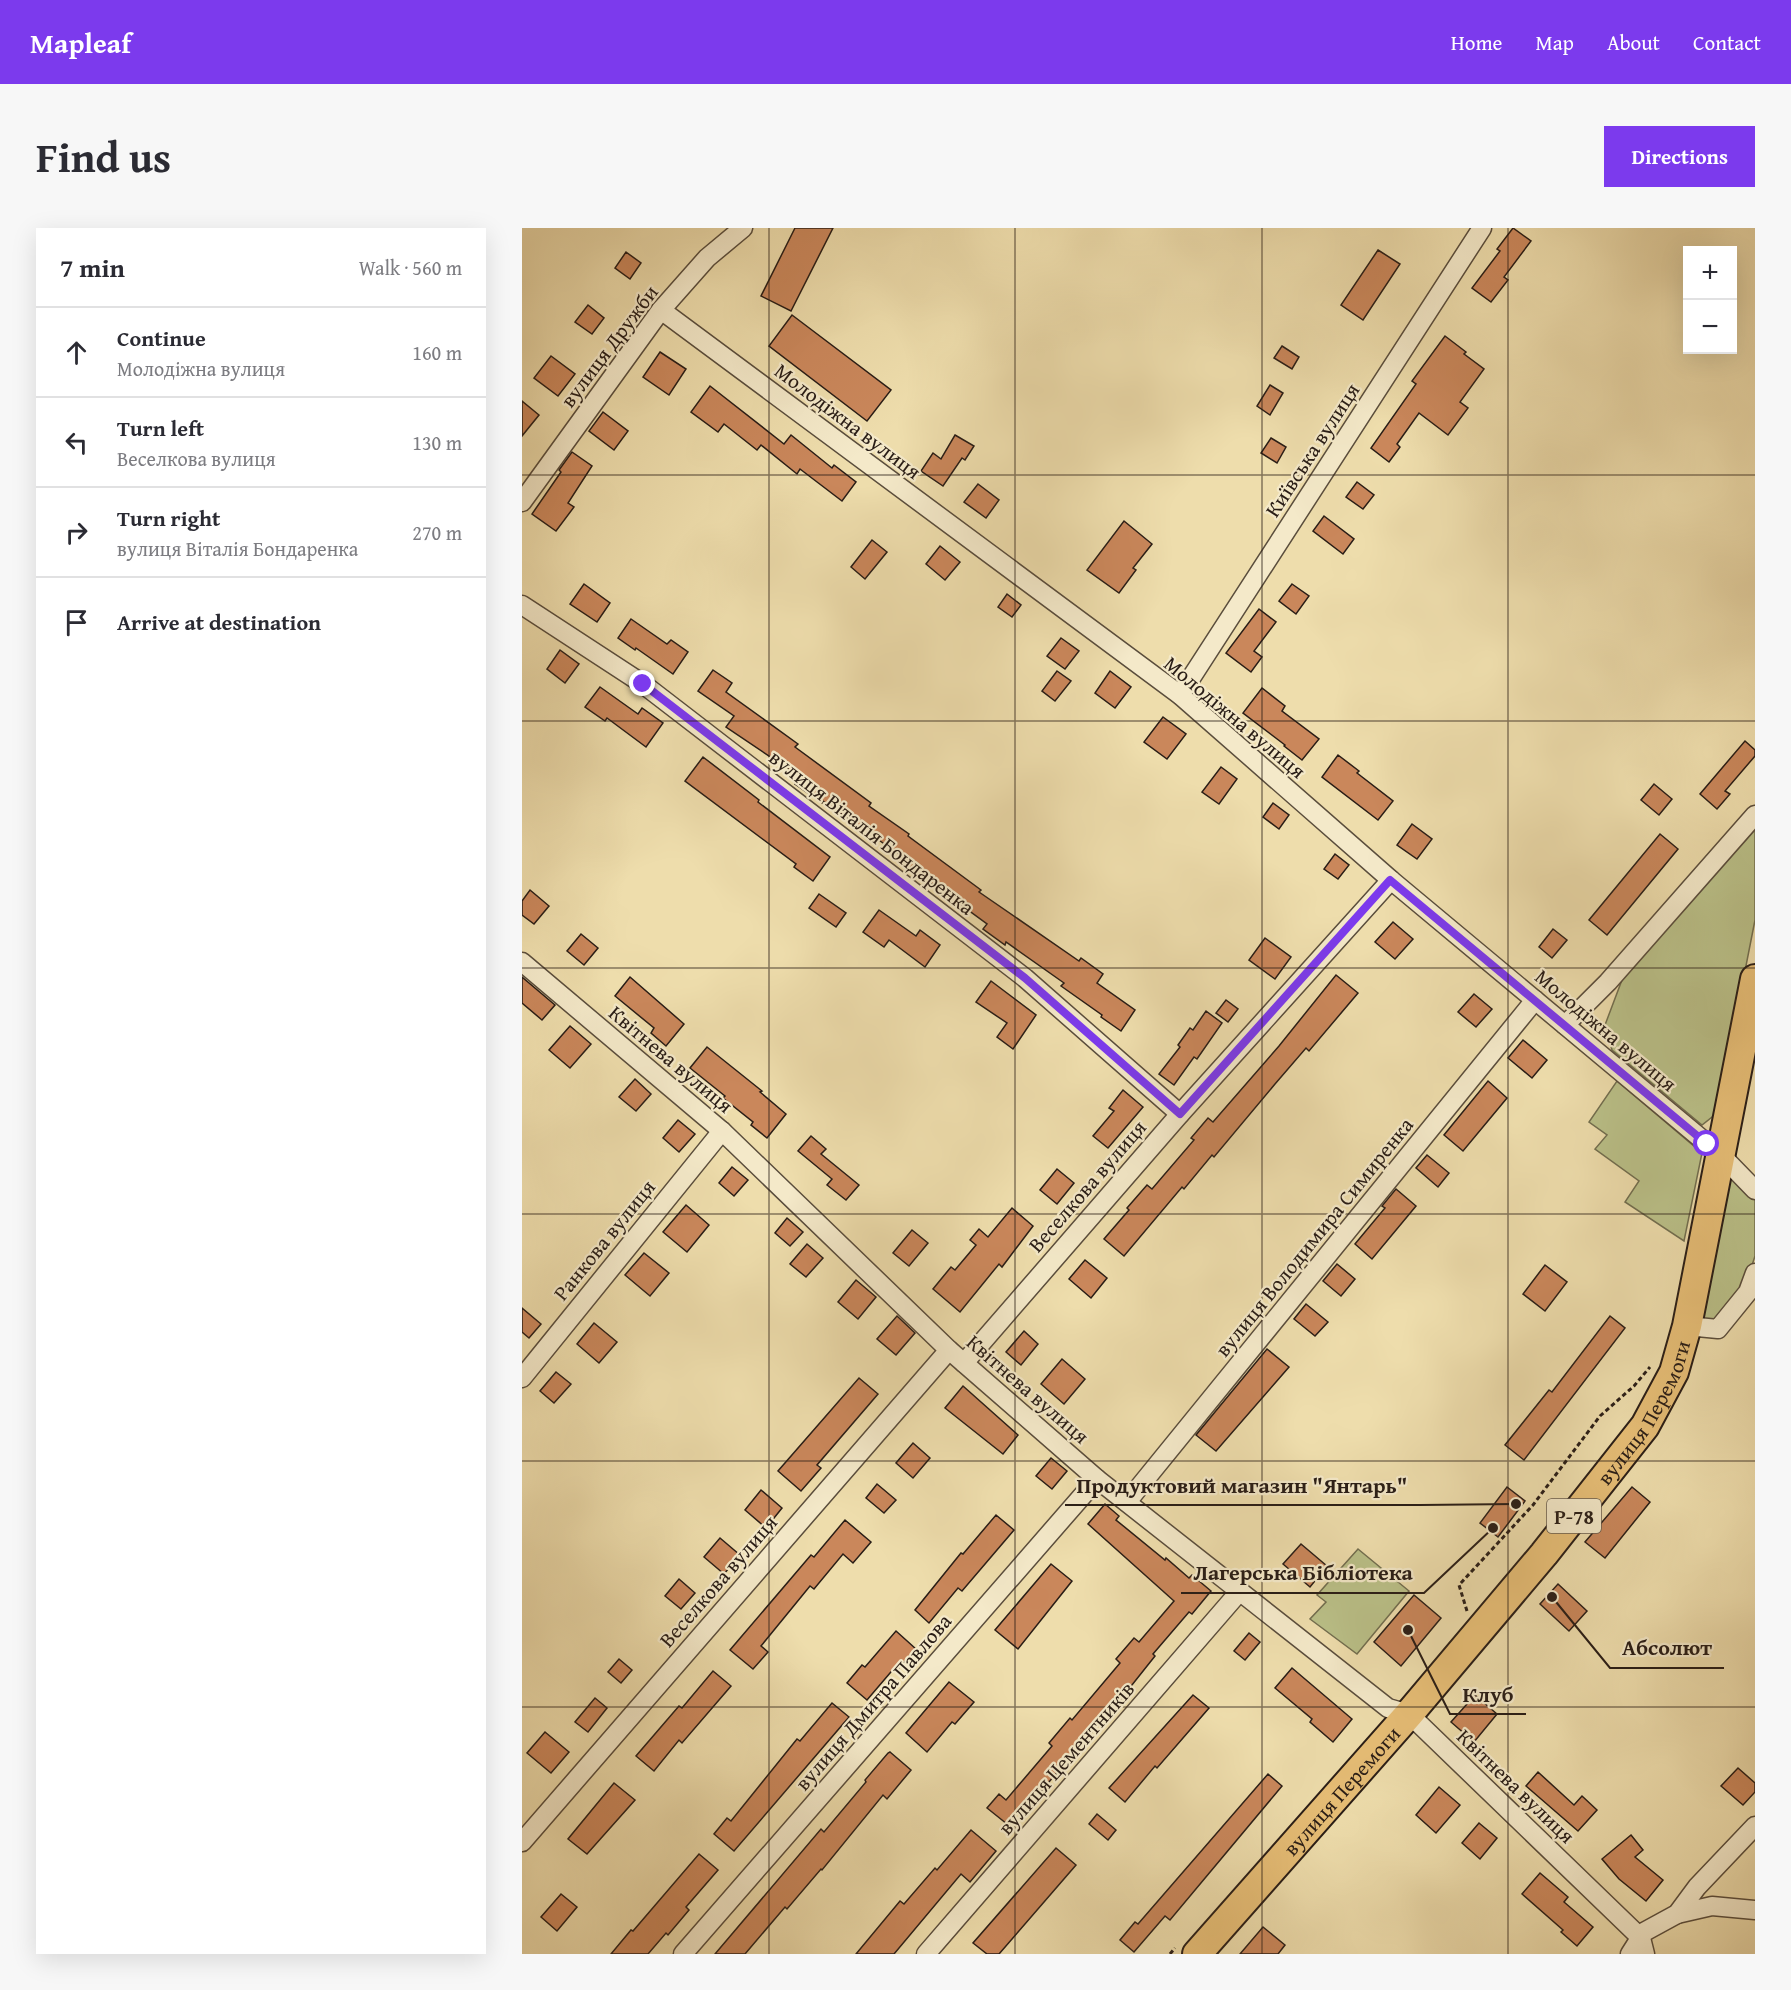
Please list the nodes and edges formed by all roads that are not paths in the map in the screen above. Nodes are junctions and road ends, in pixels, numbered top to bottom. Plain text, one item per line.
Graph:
1 (743, 228) edge
2 (1482, 228) edge
3 (661, 310) junction
4 (522, 502) edge
5 (522, 605) edge
6 (1180, 696) junction
7 (1755, 815) edge
8 (1390, 880) junction
9 (522, 962) edge
10 (1755, 979) edge
11 (1535, 1000) junction
12 (1565, 1025) junction
13 (1180, 1114) junction
14 (722, 1131) junction
15 (1722, 1156) junction
16 (1755, 1190) edge
17 (1755, 1273) edge
18 (1688, 1326) junction
19 (949, 1350) junction
20 (964, 1363) junction
21 (522, 1378) edge
22 (1097, 1479) junction
23 (1127, 1502) junction
24 (1240, 1592) junction
25 (1409, 1714) junction
26 (1755, 1826) edge
27 (522, 1842) edge
28 (1755, 1910) edge
29 (1677, 1914) junction
30 (1643, 1946) edge
31 (1190, 1947) edge
32 (683, 1954) edge
33 (926, 1954) edge
34 (1630, 1954) edge

1 - 3 street, вулиця Дружби
2 - 6 street, Київська вулиця
3 - 4 street, вулиця Дружби
3 - 6 street, Молодіжна вулиця
5 - 13 street, вулиця Віталія Бондаренка
6 - 8 street, Молодіжна вулиця
7 - 12 street
8 - 11 street, Молодіжна вулиця
8 - 13 street, Веселкова вулиця
9 - 14 street, Квітнева вулиця
10 - 15 main road, вулиця Перемоги / Р-78
11 - 12 street, Молодіжна вулиця
11 - 23 street, вулиця Володимира Симиренка
12 - 15 street, Молодіжна вулиця
13 - 20 street, Веселкова вулиця
14 - 19 street, Квітнева вулиця
14 - 21 street, Ранкова вулиця
15 - 16 street, Молодіжна вулиця
15 - 18 main road, вулиця Перемоги / Р-78
17 - 18 street
18 - 25 main road, вулиця Перемоги / Р-78
19 - 20 street, Квітнева вулиця
19 - 27 street, Веселкова вулиця
20 - 22 street, Квітнева вулиця
22 - 23 street, Квітнева вулиця
22 - 32 street, вулиця Дмитра Павлова
23 - 24 street, Квітнева вулиця
24 - 25 street, Квітнева вулиця
24 - 33 street, вулиця Цементників
25 - 30 street, Квітнева вулиця
25 - 31 main road, вулиця Перемоги / Р-78
26 - 29 street
28 - 29 street
29 - 30 street
30 - 34 street

